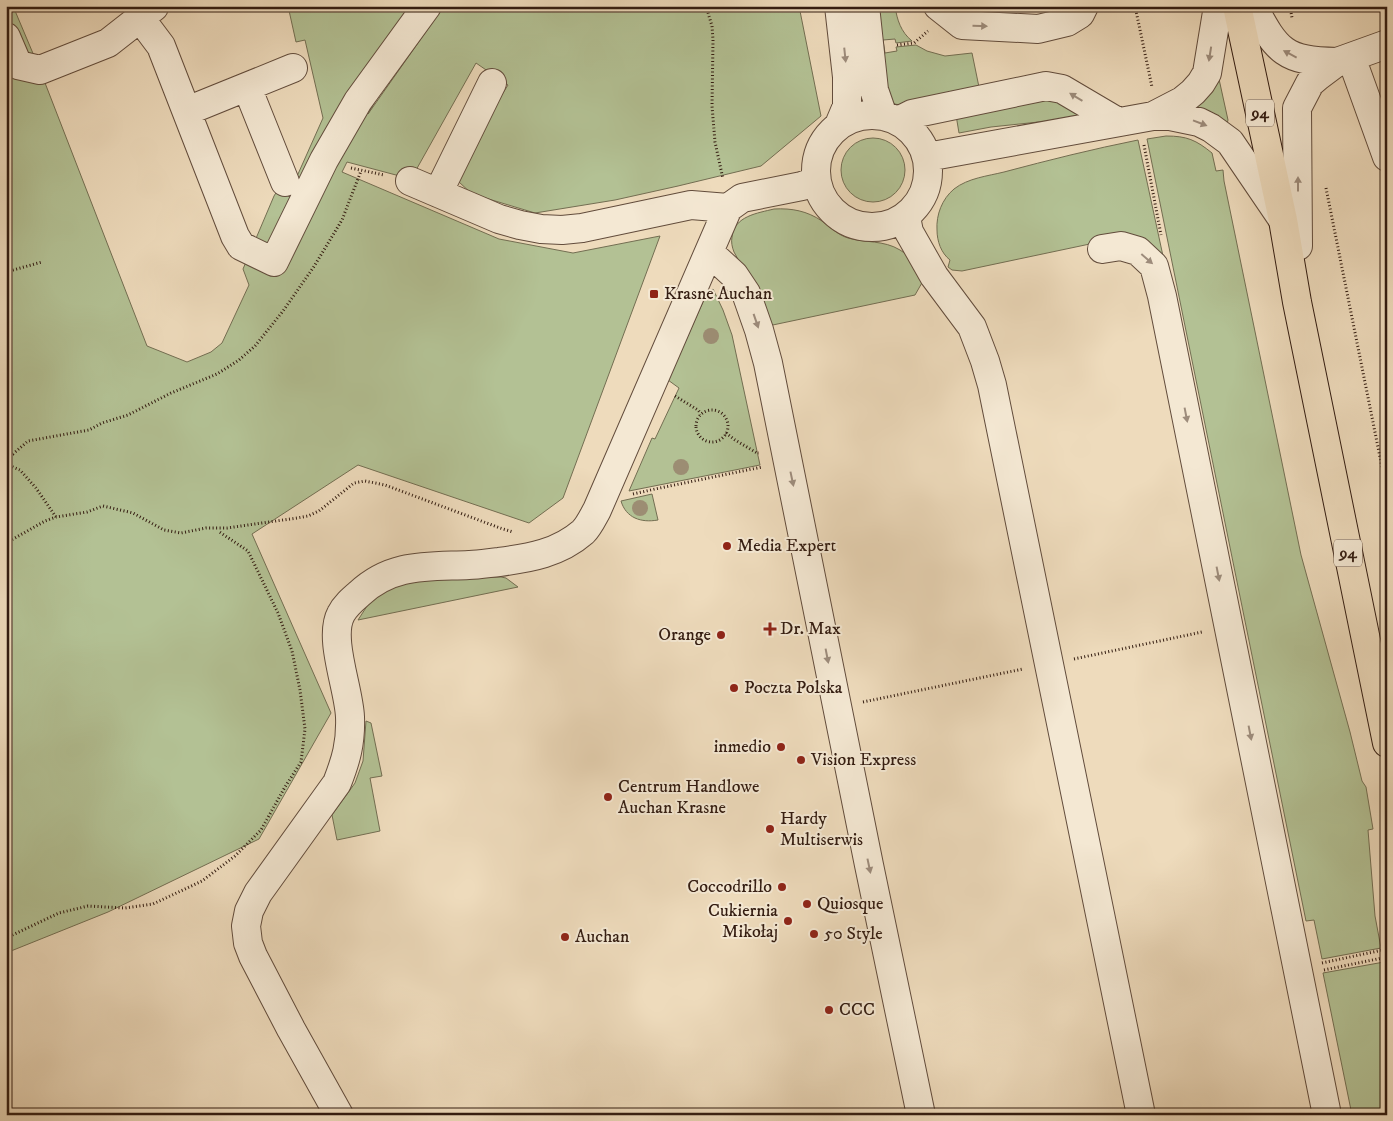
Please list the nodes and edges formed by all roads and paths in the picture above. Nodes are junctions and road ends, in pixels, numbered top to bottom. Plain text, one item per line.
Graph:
1 (427, 6) edge
2 (706, 6) edge
3 (839, 6) edge
4 (865, 6) edge
5 (938, 6) edge
6 (1084, 6) edge
7 (1135, 6) edge
8 (1218, 6) edge
9 (1237, 6) edge
10 (1253, 6) edge
11 (1290, 6) edge
12 (148, 12) edge
13 (1292, 20) dead end
14 (6, 37) edge
15 (914, 43) dead end
16 (1387, 44) edge
17 (891, 46) dead end
18 (1344, 60) junction
19 (293, 68) dead end
20 (492, 83) dead end
21 (247, 87) junction
22 (187, 111) junction
23 (1153, 116) junction
24 (891, 118) junction
25 (1118, 122) junction
26 (839, 125) junction
27 (927, 157) junction
28 (1387, 157) edge
29 (324, 160) junction
30 (360, 171) junction
31 (410, 181) joint
32 (285, 182) dead end
33 (816, 182) junction
34 (1326, 187) dead end
35 (438, 193) junction
36 (728, 208) junction
37 (906, 217) junction
38 (1283, 220) junction
39 (1102, 249) dead end
40 (710, 253) junction
41 (42, 262) dead end
42 (6, 272) edge
43 (1298, 302) junction
44 (668, 393) dead end
45 (701, 414) junction
46 (726, 433) junction
47 (764, 452) dead end
48 (6, 456) edge
49 (6, 464) edge
50 (767, 466) dead end
51 (1387, 492) edge
52 (631, 495) dead end
53 (56, 517) junction
54 (218, 531) dead end
55 (516, 532) dead end
56 (6, 543) edge
57 (686, 634) dead end
58 (681, 636) dead end
59 (1387, 743) edge
60 (6, 938) edge
61 (1386, 949) edge
62 (1387, 957) edge
63 (1320, 963) dead end
64 (1321, 970) dead end
65 (339, 1115) edge
66 (921, 1115) edge
67 (1141, 1115) edge
68 (1327, 1115) edge

1 - 29 street
2 - 36 path
3 -> 26 street
4 - 24 street
5 -> 6 street
7 - 23 path
8 -> 23 street
9 - 38 main road, 94
18 -> 10 street
11 - 13 path
12 - 14 street
12 - 22 street
15 - 17 path
16 - 18 street
18 - 28 street
43 -> 18 street
19 - 21 street
20 - 35 street
21 - 22 street
21 - 32 street
22 - 29 street
23 - 25 street
23 -> 38 street
25 -> 24 street
24 - 26 street
24 - 27 street
25 - 27 street
26 - 33 street
27 - 37 street
29 - 30 path
30 - 31 path
30 - 48 path
31 - 35 street
33 - 36 street
33 - 37 street
34 - 51 path
35 - 36 street
36 - 40 street
37 - 67 street
38 - 43 main road, 94
39 -> 68 street
40 - 65 street
40 -> 66 street
41 - 42 path
43 - 59 main road, 94
44 - 45 path
45 - 46 path
45 - 46 path
46 - 47 path
49 - 53 path
50 - 52 path
53 - 55 path
53 - 56 path
54 - 60 path
57 - 58 path
61 - 63 path
62 - 64 path

